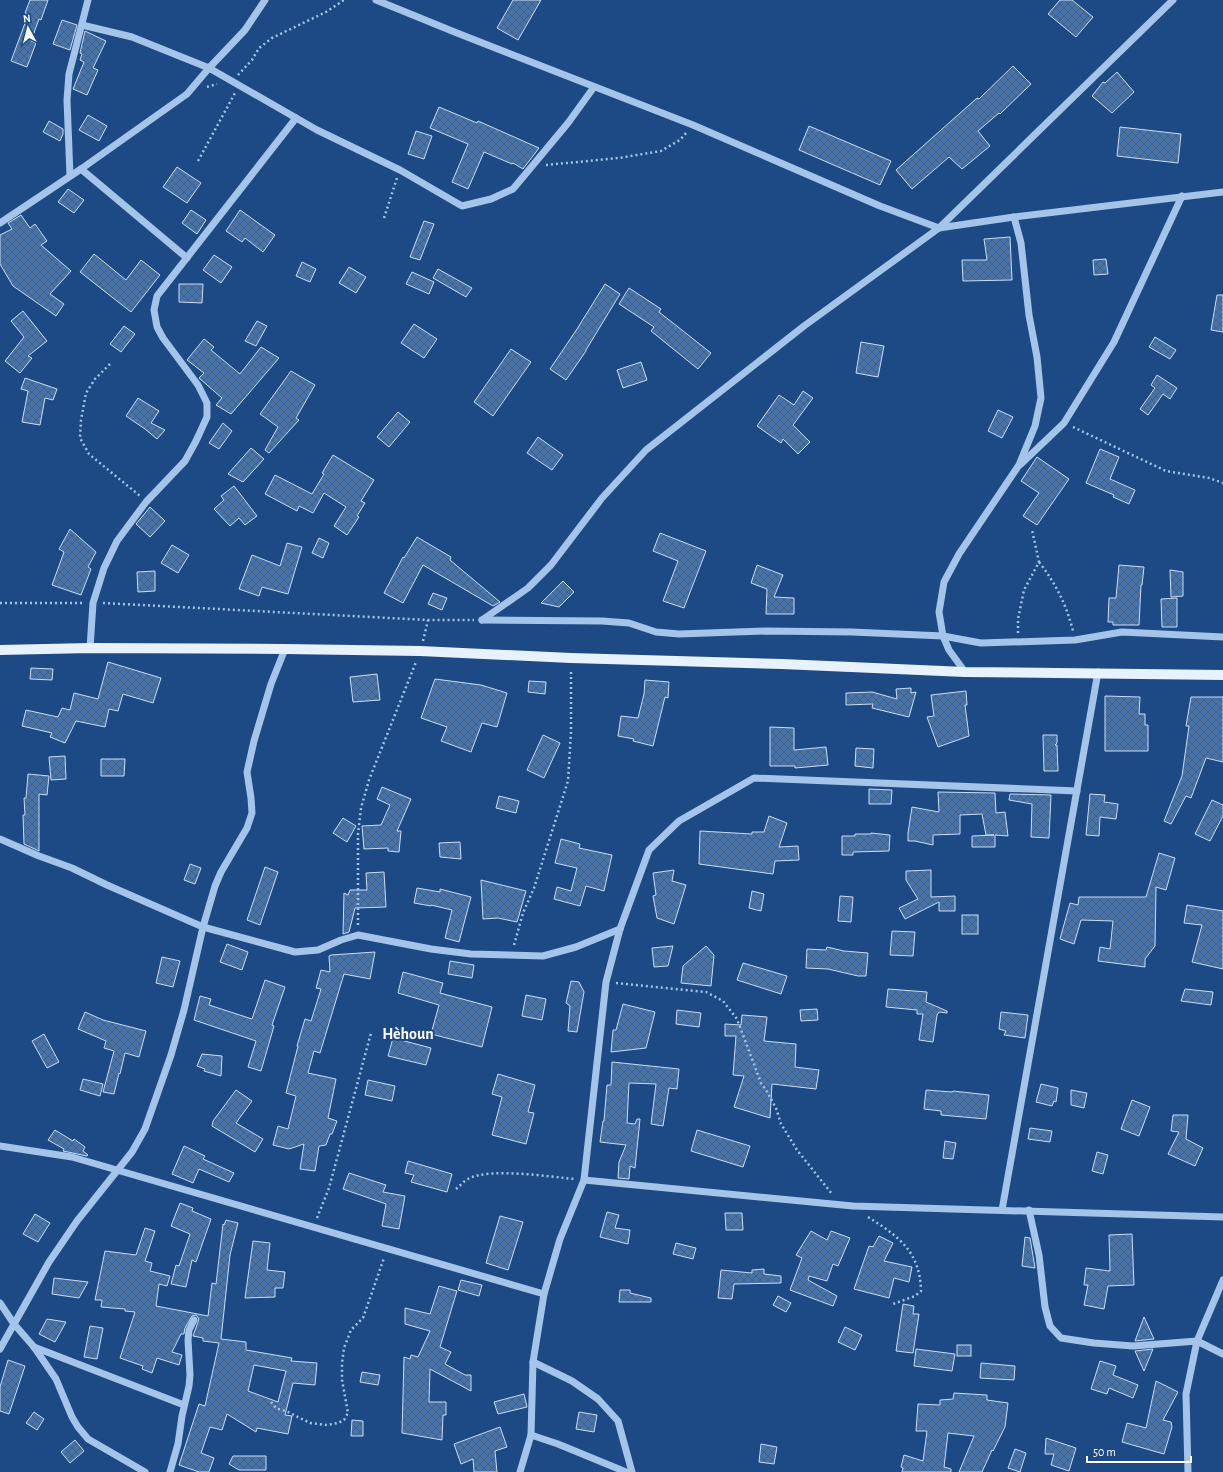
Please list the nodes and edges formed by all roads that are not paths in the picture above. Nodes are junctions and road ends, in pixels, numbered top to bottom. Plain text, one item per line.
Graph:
1 (88, 0) edge
2 (265, 0) edge
3 (376, 0) edge
4 (1173, 0) edge
5 (82, 25) junction
6 (209, 68) junction
7 (594, 87) junction
8 (296, 118) junction
9 (81, 169) junction
10 (70, 176) junction
11 (1223, 192) edge
12 (1182, 196) junction
13 (1014, 217) junction
14 (0, 224) edge
15 (940, 228) junction
16 (187, 258) junction
17 (1019, 465) junction
18 (943, 636) junction
19 (1223, 637) edge
20 (90, 648) junction
21 (285, 649) junction
22 (0, 650) edge
23 (965, 672) junction
24 (1098, 672) junction
25 (1223, 675) edge
26 (1076, 790) junction
27 (0, 839) edge
28 (203, 926) junction
29 (620, 929) junction
30 (0, 1146) edge
31 (118, 1170) junction
32 (584, 1180) junction
33 (1002, 1210) junction
34 (1029, 1210) junction
35 (1223, 1216) edge
36 (1223, 1280) edge
37 (544, 1294) junction
38 (0, 1303) edge
39 (194, 1320) dead end
40 (14, 1324) junction
41 (1196, 1341) junction
42 (34, 1347) junction
43 (0, 1349) edge
44 (1223, 1354) edge
45 (533, 1362) junction
46 (184, 1405) junction
47 (531, 1435) junction
48 (145, 1472) edge
49 (170, 1472) edge
50 (520, 1472) edge
51 (626, 1472) edge
52 (632, 1472) edge
53 (1188, 1472) edge

1 - 5 street
2 - 6 street
3 - 7 street
4 - 15 street
5 - 6 street
5 - 10 street
6 - 8 street
6 - 9 street
7 - 8 street
7 - 15 street
8 - 16 street
9 - 10 street
9 - 16 street
10 - 14 street
11 - 12 street
12 - 13 street
12 - 17 street
13 - 15 street
13 - 17 street
15 - 18 street
16 - 20 street
17 - 18 street
18 - 19 street
18 - 23 street
20 - 21 main road
20 - 22 main road
21 - 23 main road
21 - 28 street
23 - 24 main road
24 - 25 main road
24 - 26 street
26 - 29 street
26 - 33 street
27 - 28 street
28 - 29 street
28 - 31 street
29 - 32 street
30 - 31 street
31 - 37 street
31 - 40 street
32 - 33 street
32 - 37 street
33 - 34 street
34 - 35 street
34 - 41 street
36 - 41 street
37 - 45 street
38 - 40 street
39 - 46 street
40 - 42 street
40 - 43 street
41 - 44 street
41 - 53 street
42 - 46 street
42 - 48 street
45 - 47 street
45 - 52 street
46 - 49 street
47 - 50 street
47 - 51 street

